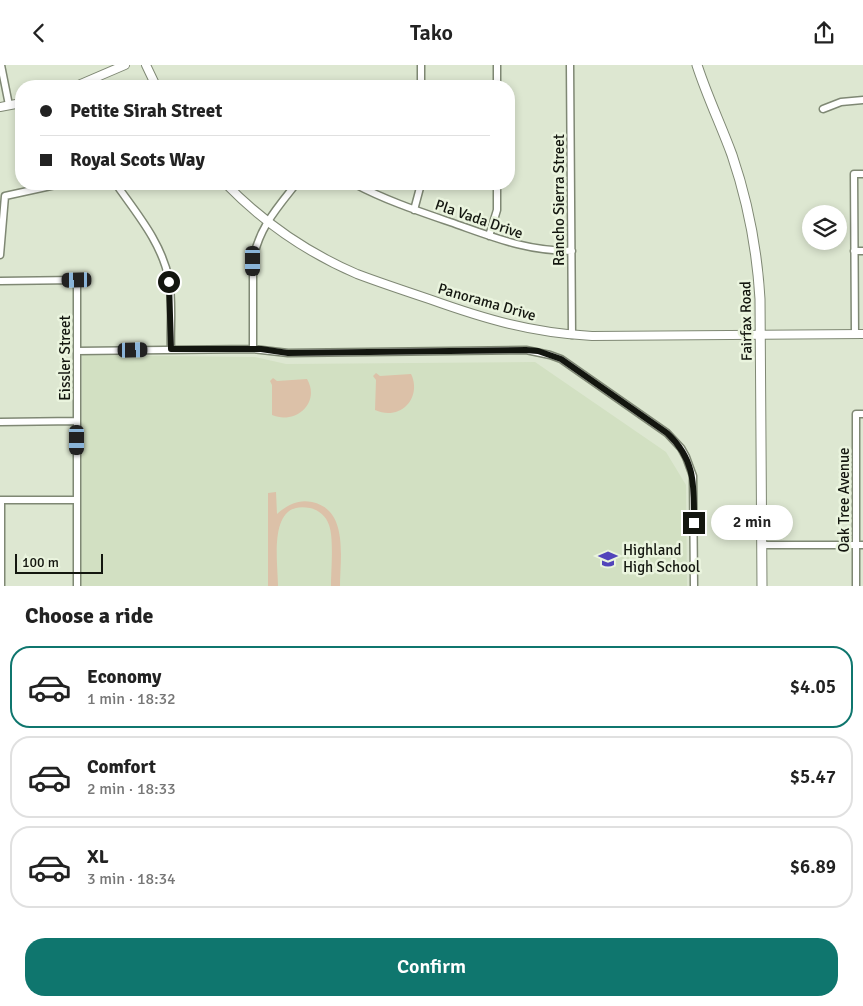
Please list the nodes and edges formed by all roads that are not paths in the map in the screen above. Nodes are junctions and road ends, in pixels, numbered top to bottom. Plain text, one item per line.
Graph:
1 (1, 65) edge
2 (125, 65) edge
3 (146, 65) edge
4 (421, 65) edge
5 (497, 65) edge
6 (570, 65) edge
7 (697, 65) edge
8 (90, 80) edge
9 (153, 80) edge
10 (421, 80) edge
11 (497, 80) edge
12 (863, 100) edge
13 (15, 104) edge
14 (9, 105) junction
15 (0, 107) edge
16 (823, 109) dead end
17 (863, 173) edge
18 (32, 190) edge
19 (120, 190) edge
20 (233, 190) edge
21 (291, 190) edge
22 (367, 190) edge
23 (419, 190) edge
24 (497, 190) edge
25 (414, 210) junction
26 (267, 221) junction
27 (489, 236) junction
28 (572, 251) junction
29 (854, 251) junction
30 (863, 251) edge
31 (0, 255) edge
32 (0, 281) edge
33 (859, 334) edge
34 (572, 335) junction
35 (760, 335) junction
36 (171, 349) junction
37 (253, 349) junction
38 (77, 351) junction
39 (860, 415) edge
40 (77, 421) junction
41 (0, 422) edge
42 (77, 500) junction
43 (762, 545) junction
44 (860, 545) edge
45 (1, 586) edge
46 (77, 586) edge
47 (694, 586) edge
48 (762, 586) edge
49 (856, 586) edge

1 - 14 street
2 - 8 street
3 - 9 street
4 - 10 street
5 - 11 street
6 - 28 street, Rancho Sierra Street
7 - 35 main road, Fairfax Road
12 - 16 street
13 - 14 street
14 - 15 street
17 - 29 street
18 - 31 street
19 - 36 street
20 - 26 street, Panorama Drive
21 - 26 street
22 - 25 street, Pla Vada Drive
23 - 25 street
24 - 27 street
25 - 27 street, Pla Vada Drive
26 - 34 street, Panorama Drive
26 - 37 street
27 - 28 street, Pla Vada Drive
28 - 34 street, Rancho Sierra Street
29 - 30 street
29 - 33 street
32 - 38 street, Eissler Street
33 - 35 street, Panorama Drive
34 - 35 street, Panorama Drive
35 - 43 main road, Fairfax Road
36 - 37 street
36 - 38 street
37 - 47 street
38 - 40 street, Eissler Street
39 - 44 street, Oak Tree Avenue
40 - 41 street
40 - 42 street, Eissler Street
42 - 45 street
42 - 46 street, Eissler Street
43 - 44 street
43 - 48 main road, Fairfax Road
44 - 49 street, Oak Tree Avenue

